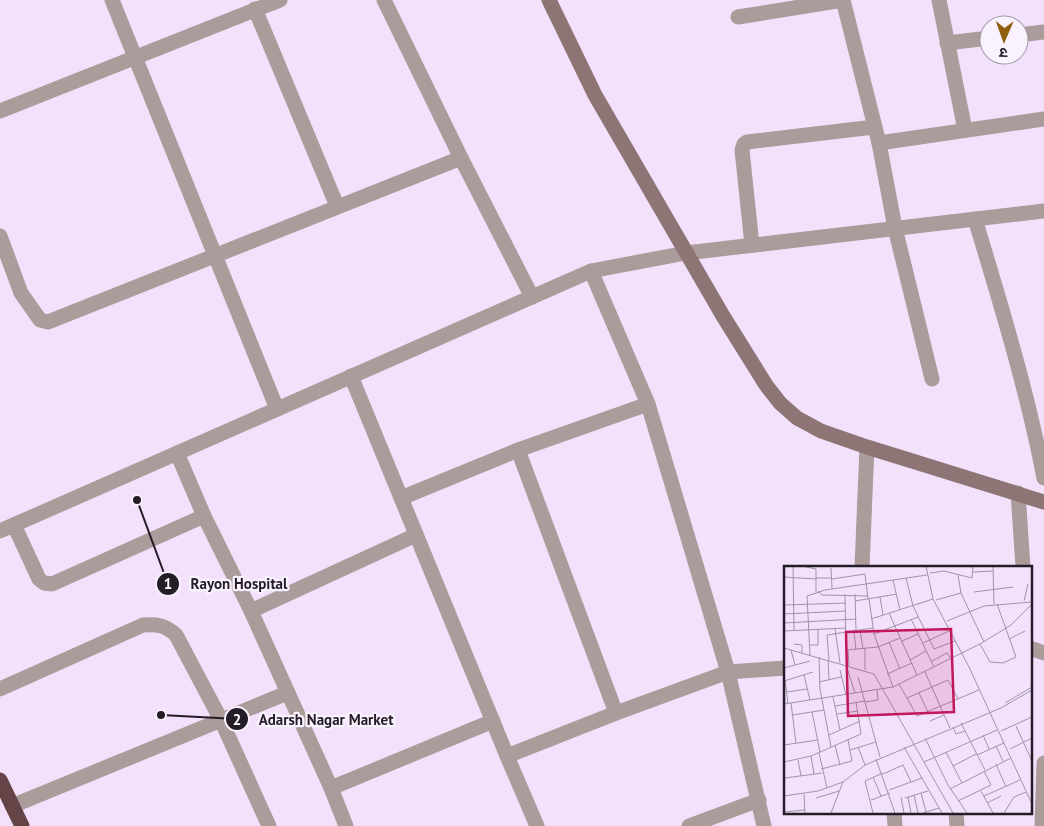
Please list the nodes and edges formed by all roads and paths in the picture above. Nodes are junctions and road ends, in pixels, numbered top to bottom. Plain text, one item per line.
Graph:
1 (112, 0) edge
2 (280, 0) edge
3 (384, 0) edge
4 (548, 0) edge
5 (938, 0) edge
6 (255, 9) junction
7 (738, 17) dead end
8 (1044, 32) edge
9 (1029, 34) edge
10 (979, 39) edge
11 (947, 43) junction
12 (135, 57) junction
13 (0, 111) edge
14 (1044, 119) edge
15 (874, 127) junction
16 (965, 130) junction
17 (879, 143) junction
18 (461, 158) junction
19 (337, 206) junction
20 (1044, 211) edge
21 (975, 219) junction
22 (896, 228) junction
23 (0, 236) edge
24 (752, 245) junction
25 (686, 253) junction
26 (215, 256) junction
27 (591, 271) junction
28 (532, 297) junction
29 (351, 376) junction
30 (932, 379) dead end
31 (648, 404) junction
32 (277, 410) junction
33 (867, 447) junction
34 (518, 450) junction
35 (177, 453) junction
36 (1044, 478) edge
37 (1018, 494) junction
38 (401, 498) junction
39 (1044, 502) edge
40 (204, 516) junction
41 (14, 525) junction
42 (0, 531) edge
43 (416, 535) junction
44 (862, 566) edge
45 (1022, 566) edge
46 (251, 611) junction
47 (1032, 649) edge
48 (1044, 653) edge
49 (784, 668) edge
50 (728, 672) junction
51 (0, 689) edge
52 (287, 693) junction
53 (616, 713) junction
54 (222, 720) junction
55 (493, 722) junction
56 (507, 756) junction
57 (1044, 762) edge
58 (0, 780) edge
59 (331, 788) junction
60 (759, 800) junction
61 (12, 806) junction
62 (22, 826) edge
63 (269, 826) edge
64 (346, 826) edge
65 (537, 826) edge
66 (689, 826) edge
67 (764, 826) edge
68 (1042, 826) edge

1 - 12 street
2 - 6 street
3 - 18 street
4 - 25 street
5 - 11 street
6 - 12 street
6 - 19 street
7 - 15 street
8 - 9 street
10 - 11 street
11 - 16 street
12 - 13 street
12 - 26 street
14 - 16 street
15 - 17 street
15 - 24 street
16 - 17 street
17 - 22 street
18 - 19 street
18 - 28 street
19 - 26 street
20 - 21 street
21 - 22 street
21 - 36 street
22 - 24 street
22 - 30 street
23 - 26 street
24 - 25 street
25 - 27 street
25 - 33 street
26 - 32 street
27 - 28 street
27 - 31 street
28 - 29 street
29 - 32 street
29 - 38 street
31 - 34 street
31 - 50 street
32 - 35 street
33 - 37 street
33 - 44 street
34 - 38 street
34 - 53 street
35 - 40 street
35 - 41 street
37 - 39 street
37 - 45 street
38 - 43 street
40 - 41 street
40 - 46 street
41 - 42 street
43 - 46 street
43 - 55 street
46 - 52 street
47 - 48 street
49 - 50 street
50 - 53 street
50 - 60 street
51 - 54 street
52 - 54 street
52 - 59 street
53 - 56 street
54 - 61 street
54 - 63 street
55 - 56 street
55 - 59 street
56 - 65 street
57 - 68 street
58 - 61 highway
59 - 64 street
60 - 66 street
60 - 67 street
61 - 62 highway

